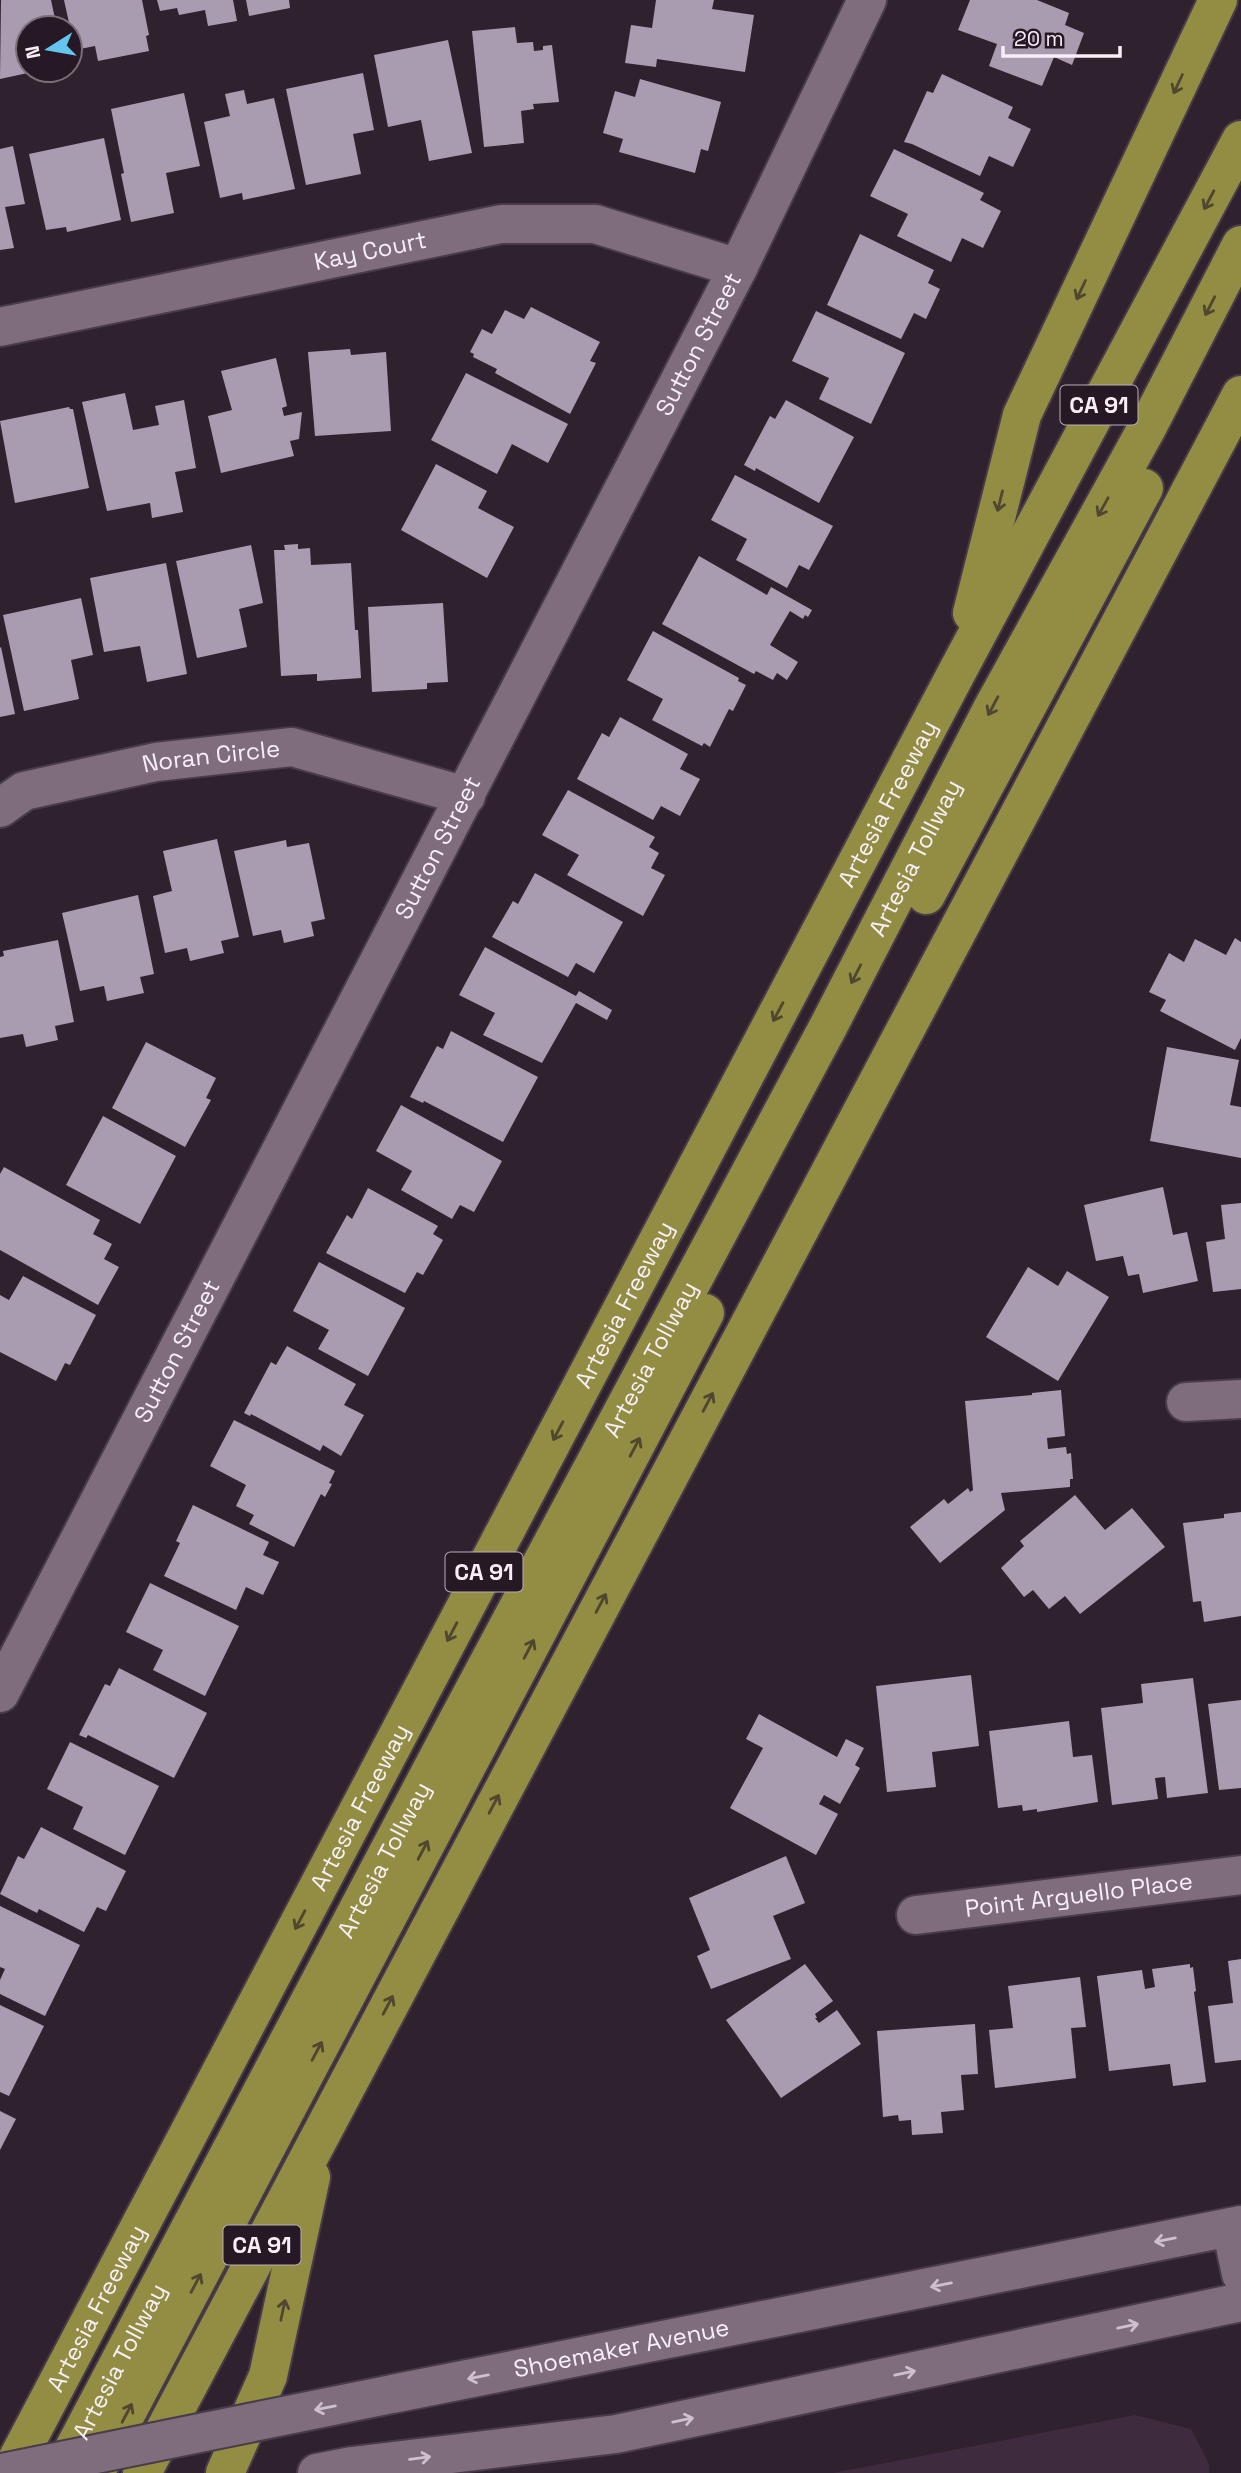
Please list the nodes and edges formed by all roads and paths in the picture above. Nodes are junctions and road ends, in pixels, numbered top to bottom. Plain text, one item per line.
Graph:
1 (867, 0) edge
2 (1218, 0) edge
3 (1241, 140) edge
4 (1241, 245) edge
5 (738, 268) junction
6 (1241, 303) edge
7 (0, 327) edge
8 (1241, 396) edge
9 (958, 670) junction
10 (466, 796) junction
11 (0, 808) edge
12 (1241, 1399) edge
13 (1186, 1402) dead end
14 (0, 1691) edge
15 (1241, 1875) edge
16 (916, 1914) dead end
17 (321, 2130) junction
18 (1236, 2226) edge
19 (1241, 2274) edge
20 (1241, 2302) edge
21 (335, 2469) edge
22 (2, 2473) edge
23 (9, 2473) edge
24 (61, 2473) edge
25 (95, 2473) edge
26 (142, 2473) edge
27 (225, 2473) edge

1 - 5 street, Sutton Street
2 -> 9 highway
3 -> 9 highway, Artesia Freeway / CA 91
4 -> 24 highway, Artesia Tollway
5 - 7 street, Kay Court
5 - 10 street, Sutton Street
25 -> 6 highway, Artesia Tollway
17 -> 8 highway, CA 91
9 -> 23 highway, Artesia Freeway / CA 91
10 - 11 street, Noran Circle
10 - 14 street, Sutton Street
12 - 13 street
15 - 16 street, Point Arguello Place
17 - 26 highway, CA 91
27 -> 17 highway
18 - 19 street
18 -> 22 street, Shoemaker Avenue, bridge
21 -> 20 street

